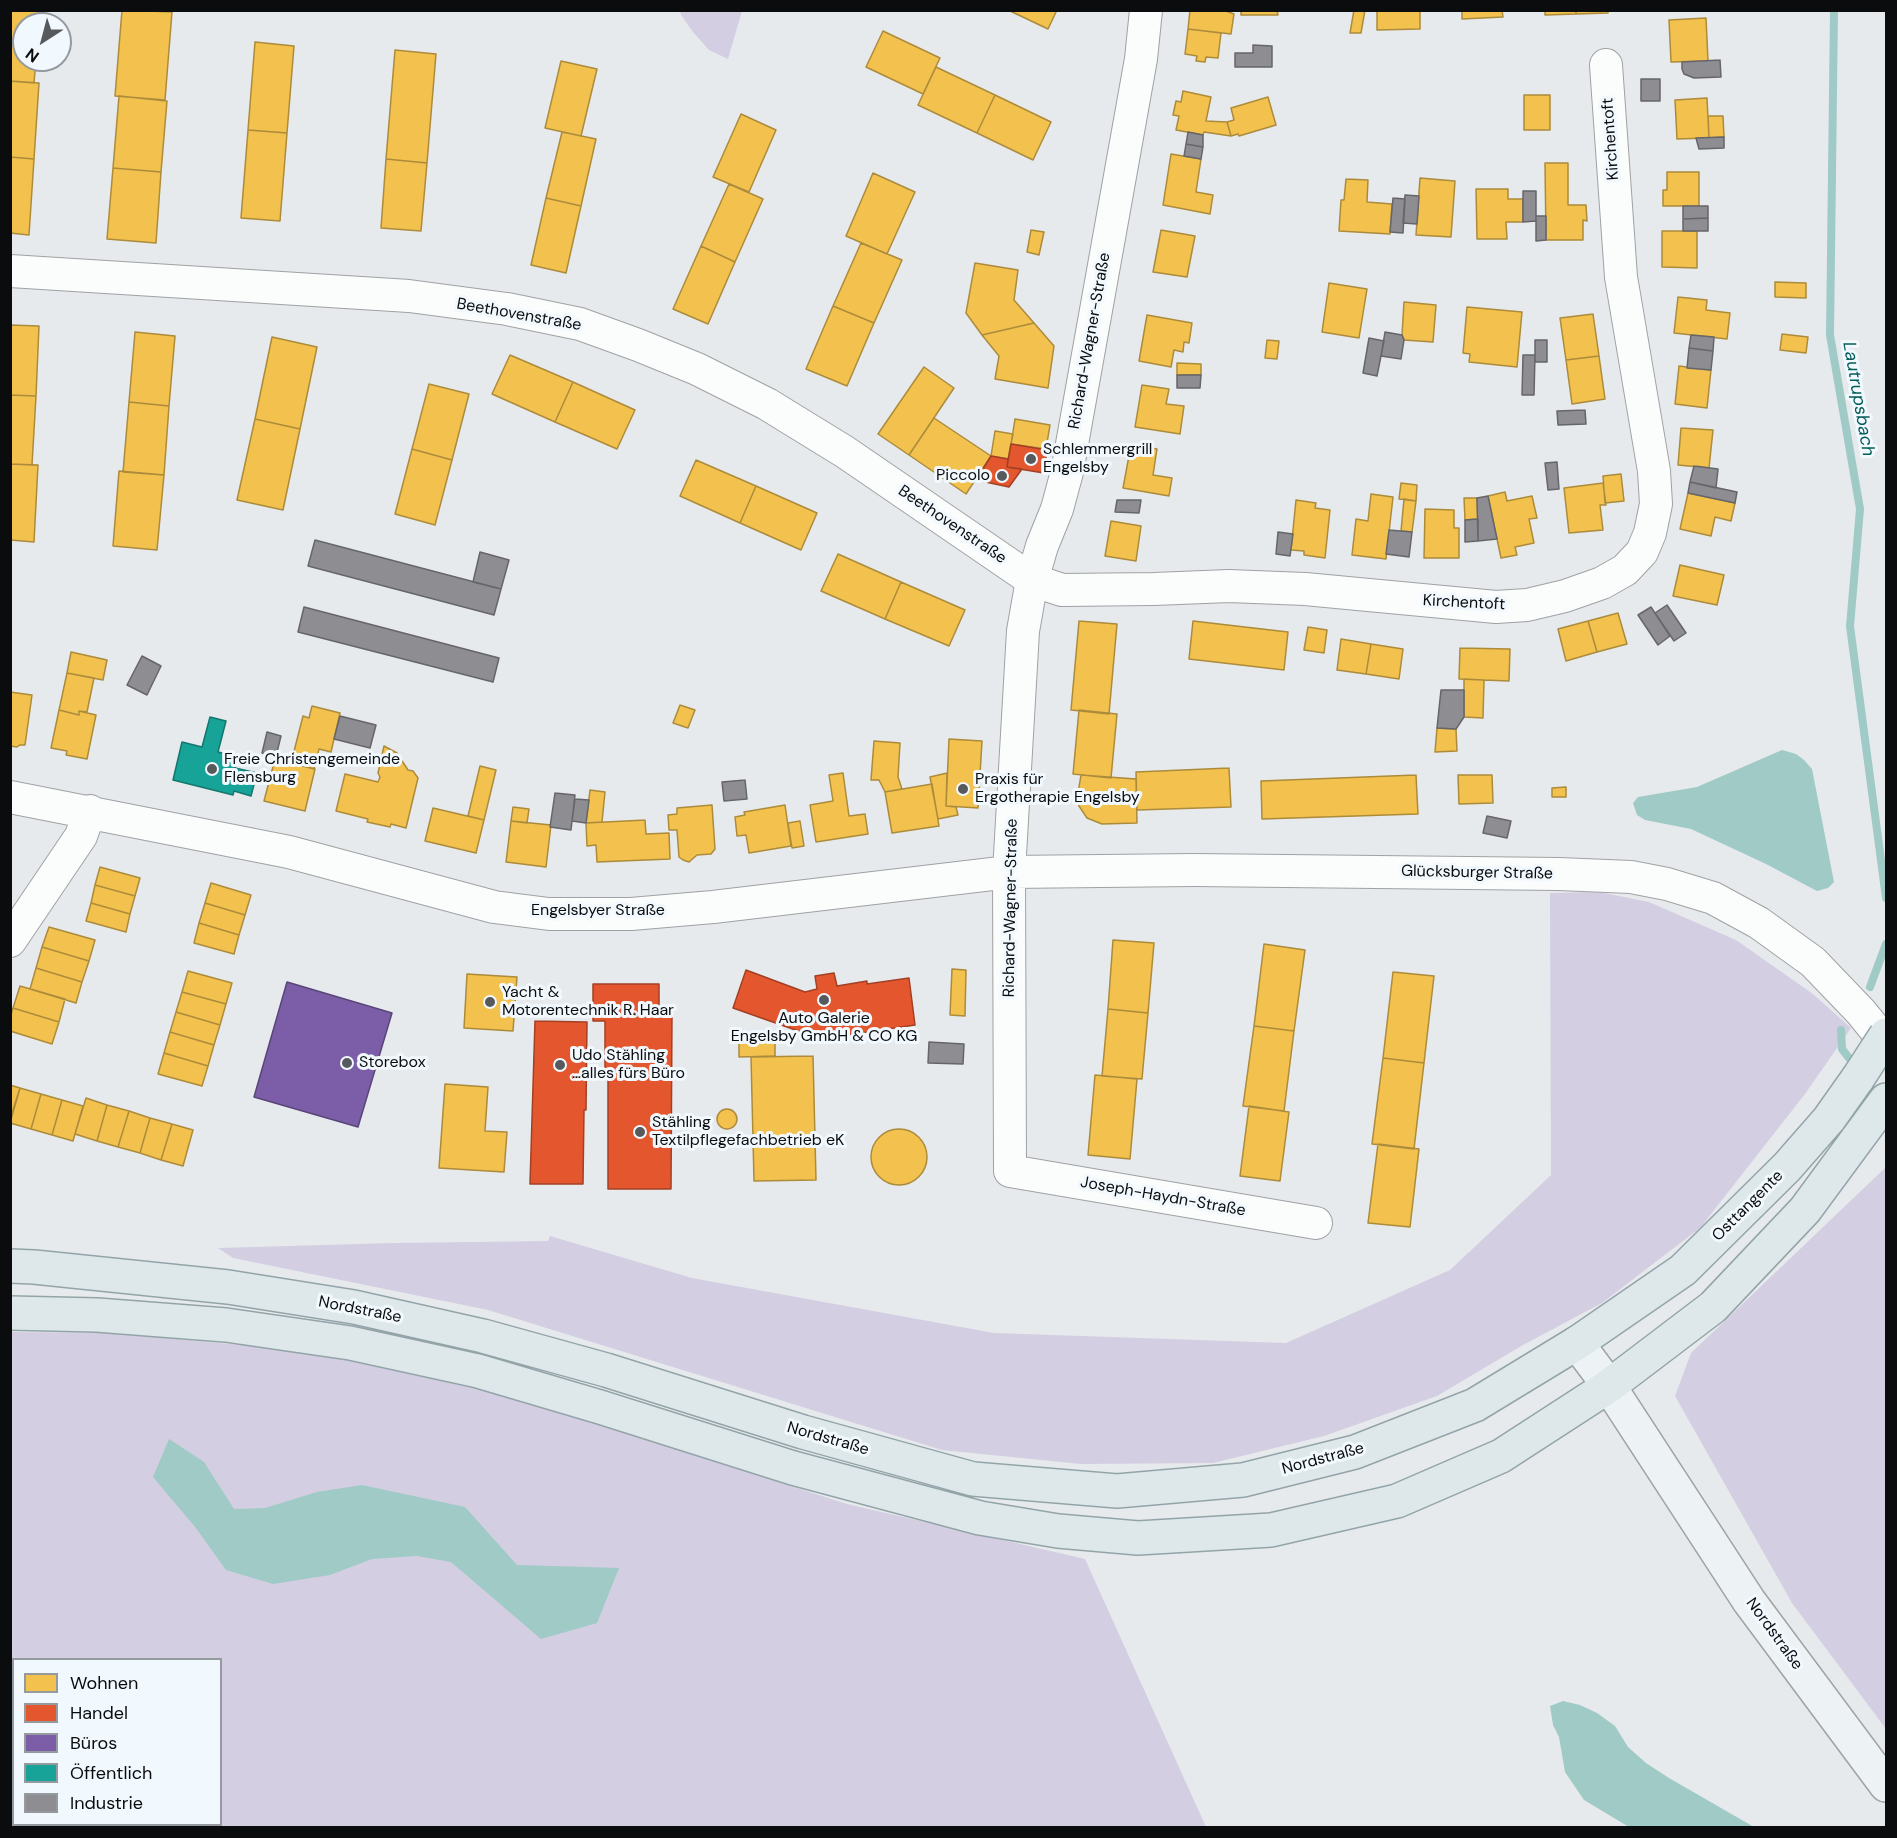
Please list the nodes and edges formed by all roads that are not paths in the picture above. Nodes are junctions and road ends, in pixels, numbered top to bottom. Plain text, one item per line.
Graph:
1 (1146, 10) edge
2 (1606, 65) dead end
3 (10, 271) edge
4 (1032, 580) junction
5 (10, 797) edge
6 (90, 811) junction
7 (1009, 872) junction
8 (10, 941) edge
9 (1887, 1035) edge
10 (1887, 1044) edge
11 (1887, 1100) edge
12 (1010, 1170) joint
13 (1316, 1223) dead end
14 (10, 1266) edge
15 (10, 1313) edge
16 (1577, 1343) junction
17 (1609, 1386) junction
18 (1887, 1785) edge

1 - 4 street, Richard-Wagner-Straße
2 - 4 street, Kirchentoft
3 - 4 street, Beethovenstraße
4 - 7 street, Richard-Wagner-Straße
5 - 6 street, Engelsbyer Straße
6 - 7 street, Engelsbyer Straße
6 - 8 street
7 - 10 street, Glücksburger Straße
7 - 12 street, Richard-Wagner-Straße
9 - 16 main road, Osttangente, bridge
11 - 17 main road
12 - 13 street, Joseph-Haydn-Straße
14 - 16 main road, Nordstraße
15 - 17 main road, Nordstraße
16 - 17 main road, Nordstraße
17 - 18 main road, Nordstraße

